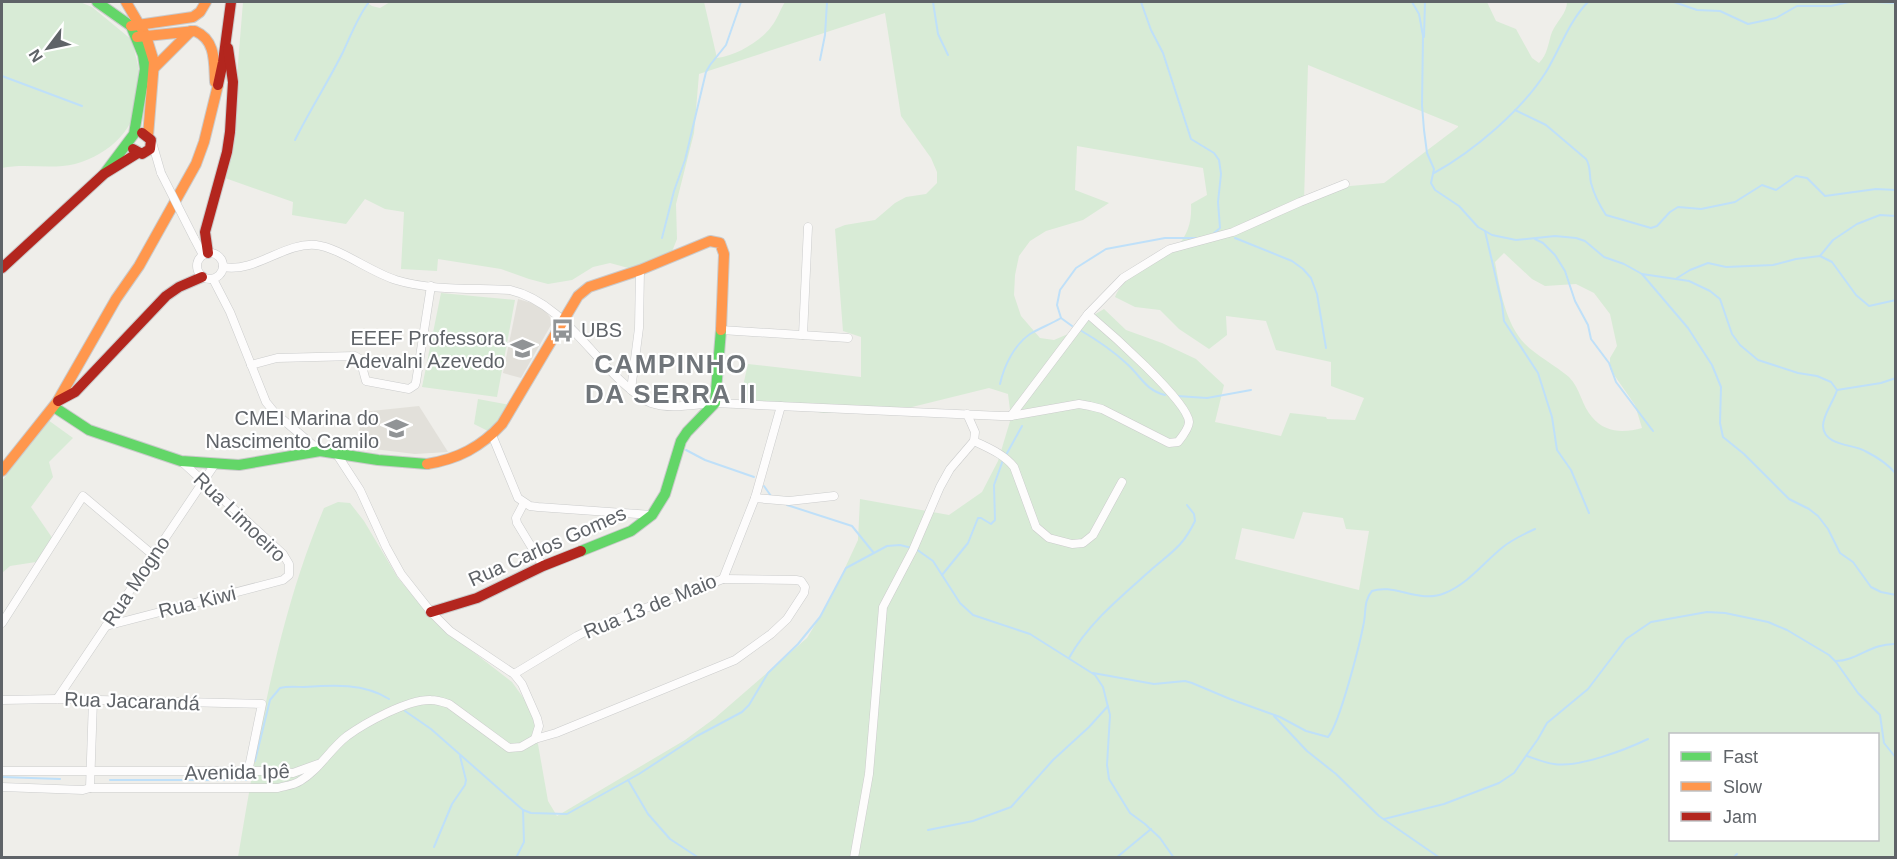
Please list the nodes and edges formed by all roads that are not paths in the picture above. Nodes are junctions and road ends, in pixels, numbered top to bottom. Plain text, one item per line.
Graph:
1 (97, 2) edge
2 (126, 2) edge
3 (206, 2) edge
4 (231, 2) edge
5 (136, 25) junction
6 (190, 31) junction
7 (142, 36) junction
8 (226, 41) junction
9 (154, 68) junction
10 (216, 92) junction
11 (132, 136) junction
12 (150, 138) junction
13 (140, 153) junction
14 (160, 170) junction
15 (104, 174) junction
16 (1345, 184) dead end
17 (808, 226) dead end
18 (206, 254) junction
19 (223, 267) junction
20 (2, 268) edge
21 (640, 270) junction
22 (208, 278) junction
23 (431, 286) junction
24 (1089, 314) junction
25 (561, 325) junction
26 (721, 330) junction
27 (803, 335) junction
28 (848, 338) dead end
29 (251, 365) junction
30 (631, 390) junction
31 (715, 403) junction
32 (56, 404) junction
33 (781, 406) junction
34 (967, 414) junction
35 (1011, 416) junction
36 (492, 435) junction
37 (974, 441) junction
38 (320, 451) junction
39 (336, 453) junction
40 (181, 461) junction
41 (215, 464) junction
42 (2, 471) edge
43 (205, 481) junction
44 (1122, 482) dead end
45 (834, 496) dead end
46 (755, 498) junction
47 (524, 502) junction
48 (652, 515) junction
49 (153, 555) junction
50 (543, 566) junction
51 (288, 577) joint
52 (723, 579) junction
53 (431, 612) junction
54 (2, 622) edge
55 (106, 626) junction
56 (514, 674) junction
57 (57, 699) junction
58 (2, 700) edge
59 (93, 700) junction
60 (535, 739) junction
61 (322, 763) junction
62 (2, 771) edge
63 (90, 772) junction
64 (248, 772) junction
65 (293, 773) junction
66 (300, 781) junction
67 (2, 787) edge
68 (90, 788) junction
69 (854, 858) edge

1 - 5 street
2 - 5 street
3 - 5 street
4 - 8 street
5 - 7 street
6 - 7 street
6 - 9 street
6 - 10 street
7 - 9 street
7 - 11 street
8 - 10 street
8 - 18 street
9 - 12 street
10 - 32 street
11 - 12 street
11 - 13 street
11 - 15 street
12 - 13 street
12 - 14 street
13 - 14 street
13 - 15 street
14 - 18 street, bridge
15 - 20 street
16 - 24 street
17 - 27 street
18 - 19 street
18 - 22 street
19 - 22 street
19 - 23 street
21 - 25 street
21 - 26 street
21 - 30 street
22 - 29 street
22 - 32 street
23 - 25 street
23 - 29 street
24 - 35 street
24 - 35 street
25 - 30 street
25 - 36 street
26 - 27 street
26 - 31 street
27 - 28 street
29 - 38 street
30 - 31 street
31 - 33 street
31 - 48 street, Rua Carlos Gomes
32 - 40 street
32 - 42 street
33 - 34 street
33 - 46 street, Rua 13 de Maio
34 - 35 street
34 - 37 street
36 - 39 street
36 - 47 street
37 - 44 street
37 - 69 street
38 - 39 street
38 - 41 street
39 - 53 street
40 - 41 street
40 - 43 street, Rua Limoeiro
41 - 43 street, Rua Mogno
43 - 49 street, Rua Mogno
43 - 51 street, Rua Limoeiro
45 - 46 street
46 - 52 street, Rua 13 de Maio
47 - 48 street
47 - 50 street
48 - 50 street, Rua Carlos Gomes
49 - 54 street
49 - 55 street, Rua Mogno
50 - 53 street, Rua Carlos Gomes
51 - 55 street, Rua Kiwi
52 - 56 street, Rua 13 de Maio
52 - 60 street
53 - 56 street
55 - 57 street, Rua Mogno
56 - 60 street
57 - 58 street, Rua Jacarandá
57 - 59 street, Rua Jacarandá
59 - 63 street
59 - 64 street, Rua Jacarandá
60 - 61 street
61 - 65 street, Avenida Ipê
61 - 66 street, Avenida Ipê
62 - 63 street, Avenida Ipê
63 - 64 street, Avenida Ipê
63 - 68 street
64 - 65 street, Avenida Ipê
65 - 66 street
66 - 68 street, Avenida Ipê
67 - 68 street, Avenida Ipê

